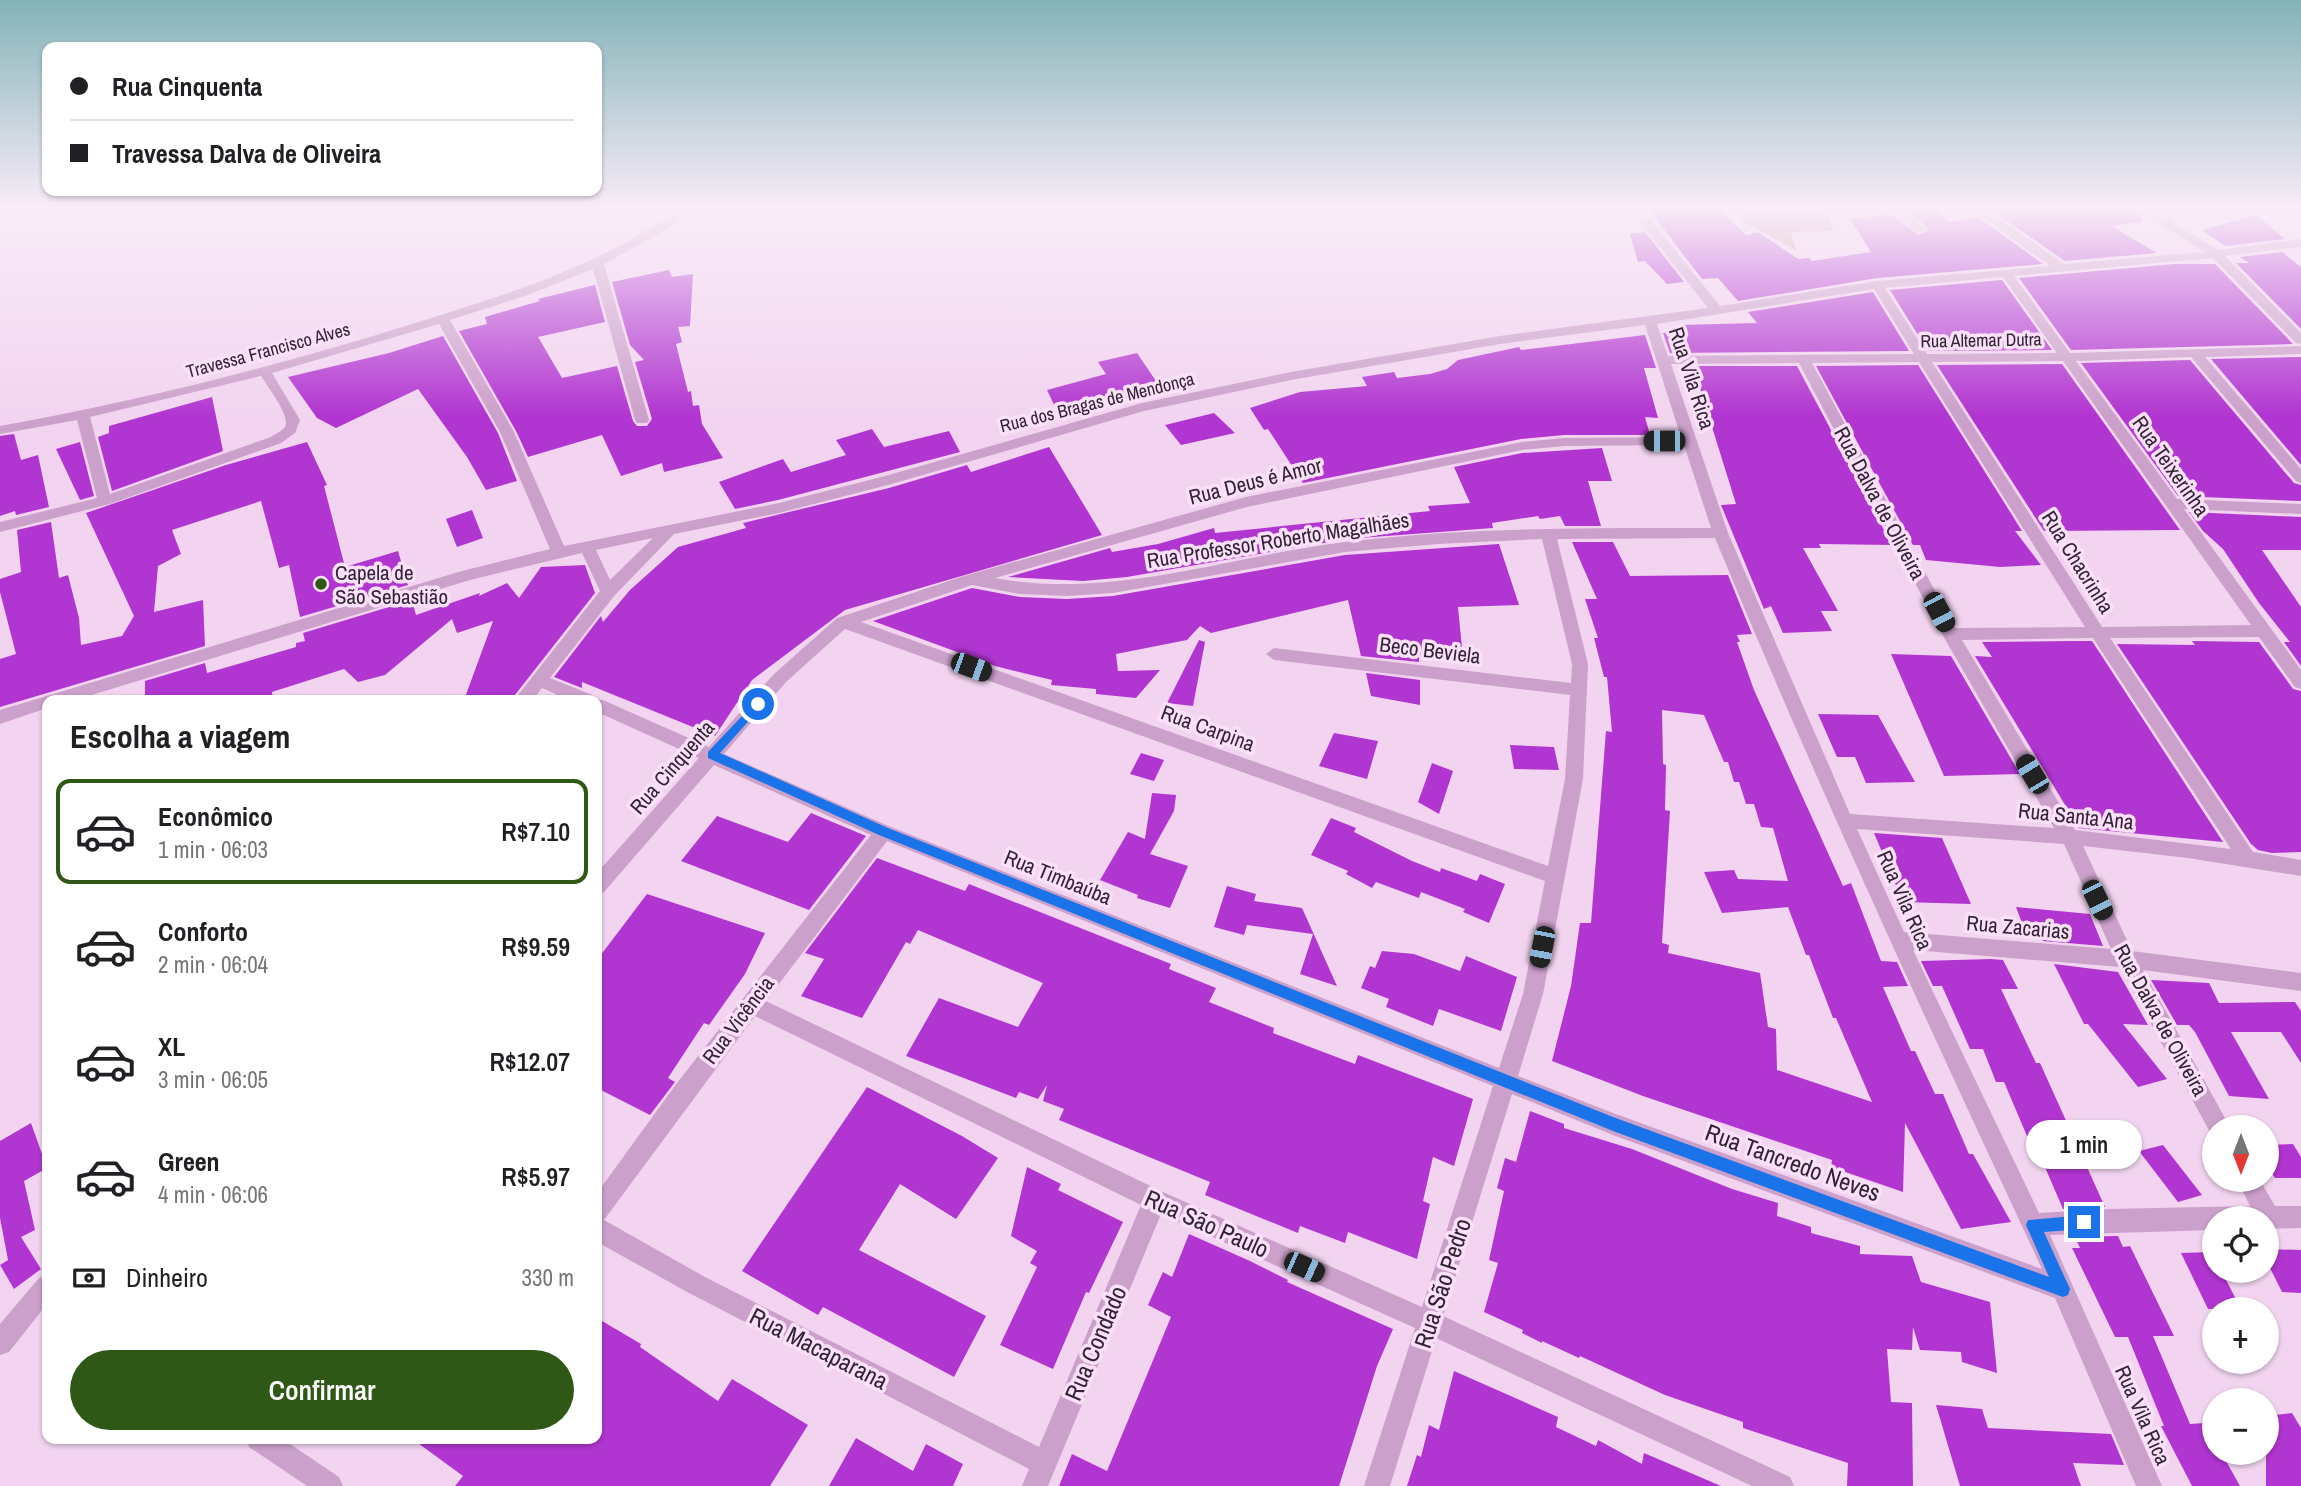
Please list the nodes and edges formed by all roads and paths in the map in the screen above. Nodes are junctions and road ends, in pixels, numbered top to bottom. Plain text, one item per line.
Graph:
1 (557, 277) edge
2 (602, 277) edge
3 (1690, 277) edge
4 (1959, 277) edge
5 (2009, 277) edge
6 (2239, 277) edge
7 (1877, 285) junction
8 (1716, 310) junction
9 (443, 318) junction
10 (1650, 321) junction
11 (2301, 340) edge
12 (2301, 350) edge
13 (2194, 352) junction
14 (2068, 357) junction
15 (1923, 358) junction
16 (1802, 359) junction
17 (1662, 360) junction
18 (264, 371) junction
19 (83, 417) junction
20 (642, 420) dead end
21 (0, 430) edge
22 (1688, 441) junction
23 (2301, 478) edge
24 (105, 501) junction
25 (2172, 504) junction
26 (2301, 509) edge
27 (0, 527) edge
28 (668, 532) junction
29 (1548, 533) junction
30 (1720, 533) junction
31 (587, 547) junction
32 (559, 552) junction
33 (970, 579) junction
34 (608, 592) junction
35 (843, 622) junction
36 (2262, 631) junction
37 (2097, 632) junction
38 (1950, 634) junction
39 (1274, 654) dead end
40 (539, 680) junction
41 (2301, 683) edge
42 (1579, 690) junction
43 (70, 695) edge
44 (527, 695) edge
45 (574, 695) edge
46 (42, 704) edge
47 (602, 707) edge
48 (0, 717) edge
49 (712, 755) junction
50 (1845, 821) junction
51 (884, 832) junction
52 (2070, 838) junction
53 (2247, 858) junction
54 (2301, 868) edge
55 (1557, 877) junction
56 (602, 880) edge
57 (1898, 940) junction
58 (2126, 959) junction
59 (2301, 982) edge
60 (751, 1004) junction
61 (1506, 1081) junction
62 (2212, 1115) edge
63 (1154, 1200) junction
64 (602, 1205) edge
65 (2279, 1217) edge
66 (2301, 1217) edge
67 (2202, 1218) edge
68 (2033, 1225) junction
69 (602, 1232) edge
70 (2063, 1289) junction
71 (42, 1298) edge
72 (1429, 1322) junction
73 (0, 1343) edge
74 (267, 1444) edge
75 (1044, 1463) junction
76 (330, 1486) edge
77 (1035, 1486) edge
78 (1377, 1486) edge
79 (1781, 1486) edge
80 (2149, 1486) edge

1 - 9 street, Travessa Francisco Alves
2 - 20 street
3 - 8 street
4 - 7 street, Rua dos Bragas de Mendonça
5 - 14 street, Rua Teixerinha
6 - 11 street
7 - 8 street, Rua dos Bragas de Mendonça
7 - 15 street, Rua Chacrinha
8 - 10 street, Rua dos Bragas de Mendonça
9 - 18 street, Travessa Francisco Alves
9 - 32 street
10 - 17 street, Rua Vila Rica
10 - 28 street, Rua dos Bragas de Mendonça
12 - 13 street, Rua Altemar Dutra
13 - 14 street, Rua Altemar Dutra
13 - 23 street
14 - 15 street, Rua Altemar Dutra
14 - 25 street, Rua Teixerinha
15 - 16 street, Rua Altemar Dutra
15 - 37 street, Rua Chacrinha
16 - 17 street, Rua Altemar Dutra
16 - 38 street, Rua Dalva de Oliveira
17 - 22 street, Rua Vila Rica
18 - 19 street, Travessa Francisco Alves
18 - 24 street
19 - 21 street, Travessa Francisco Alves
19 - 24 street
22 - 30 street, Rua Vila Rica
22 - 33 street, Rua Deus é Amor
24 - 27 street
25 - 26 street
25 - 36 street, Rua Teixerinha
28 - 31 street, Rua dos Bragas de Mendonça
28 - 34 street
29 - 30 street, Rua Professor Roberto Magalhães
29 - 33 street, Rua Professor Roberto Magalhães
29 - 42 street, Rua São Pedro
30 - 50 street, Rua Vila Rica
31 - 32 street, Rua dos Bragas de Mendonça
31 - 34 street
32 - 43 street, Rua dos Bragas de Mendonça
33 - 35 street, Rua Deus é Amor
34 - 40 street
35 - 49 street, Rua Cinquenta
35 - 55 street, Rua Carpina
36 - 37 street
36 - 41 street, Rua Teixerinha
37 - 38 street
37 - 53 street, Rua Chacrinha
38 - 52 street, Rua Dalva de Oliveira
39 - 42 street, Beco Beviela
40 - 44 street
40 - 45 street
42 - 55 street, Rua São Pedro
46 - 48 street
47 - 49 street, Rua Timbaúba
49 - 51 street, Rua Timbaúba
49 - 56 street, Rua Cinquenta
50 - 52 street, Rua Santa Ana
50 - 57 street, Rua Vila Rica
51 - 60 street, Rua Vicência
51 - 61 street, Rua Timbaúba
52 - 53 street, Rua Santa Ana
52 - 58 street, Rua Dalva de Oliveira
53 - 54 street, Rua Santa Ana
55 - 61 street, Rua São Pedro
57 - 58 street, Rua Zacarias
57 - 68 street, Rua Vila Rica
58 - 59 street, Rua Zacarias
58 - 62 street, Rua Dalva de Oliveira
60 - 63 street, Rua São Paulo
60 - 64 street, Rua Vicência
61 - 70 street, Rua Tancredo Neves
61 - 72 street, Rua São Pedro
63 - 72 street, Rua São Paulo
63 - 75 street, Rua Condado
65 - 66 street
67 - 68 street
68 - 70 street, Rua Vila Rica
69 - 75 street, Rua Macaparana
70 - 80 street, Rua Vila Rica
71 - 73 street
72 - 78 street, Rua São Pedro
72 - 79 street, Rua São Paulo
74 - 76 street
75 - 77 street, Rua Condado

